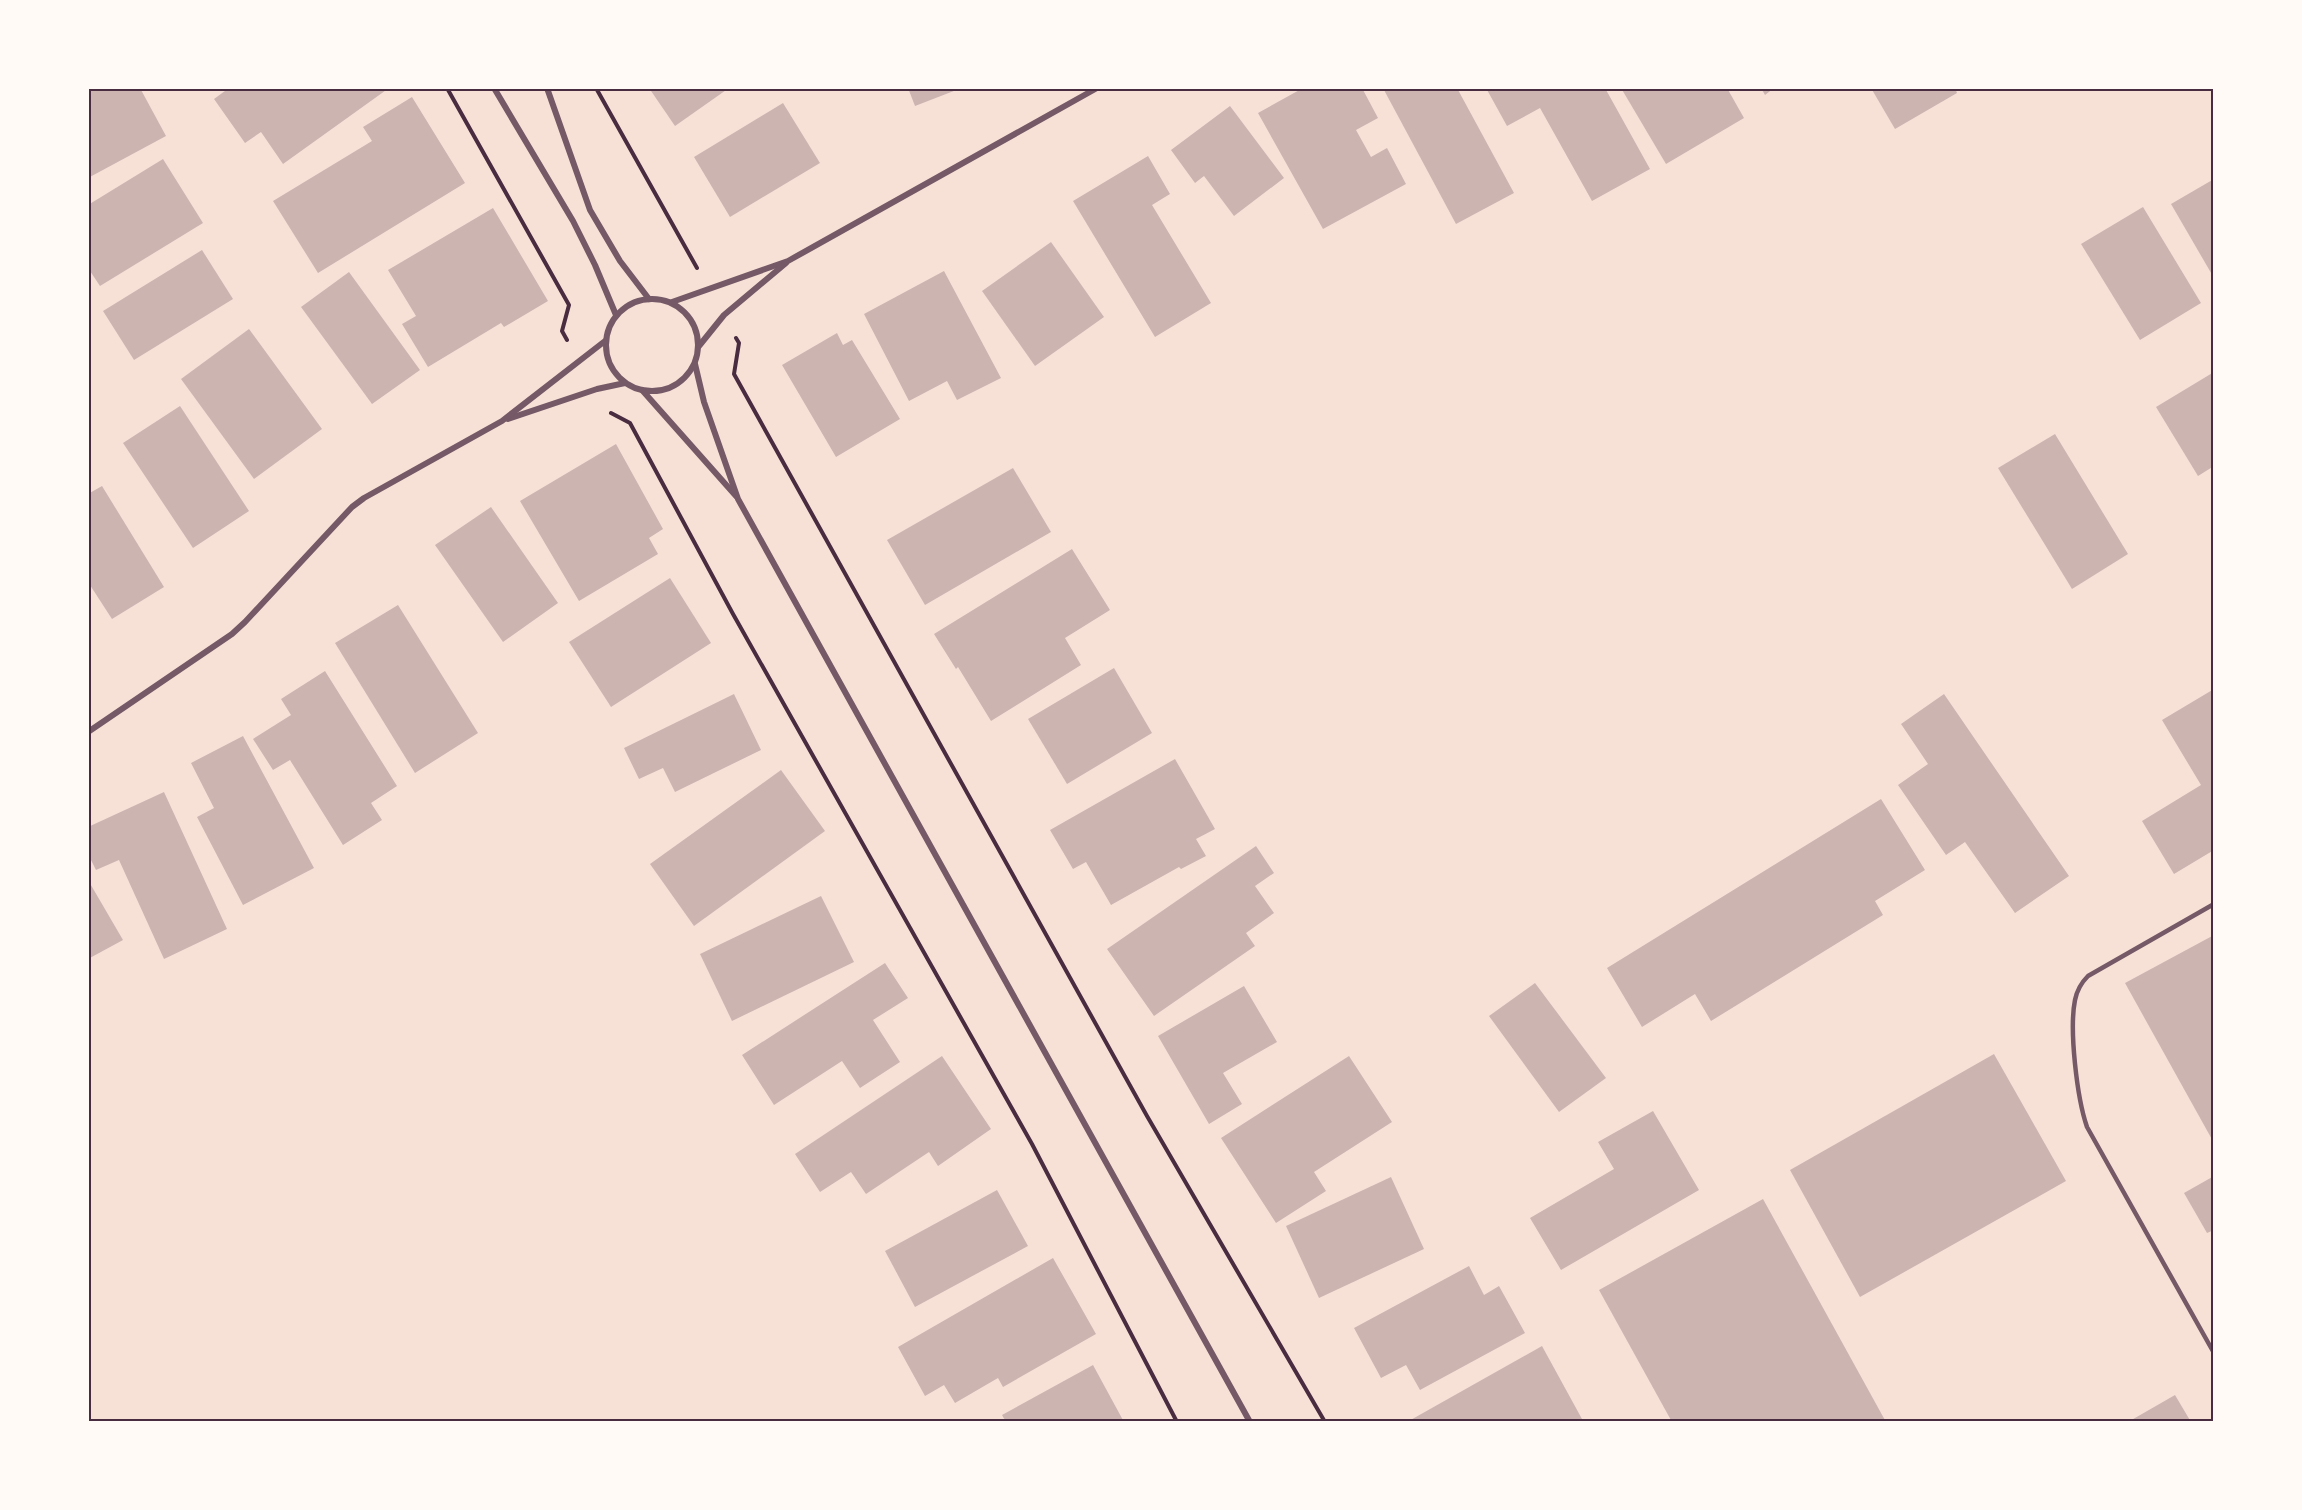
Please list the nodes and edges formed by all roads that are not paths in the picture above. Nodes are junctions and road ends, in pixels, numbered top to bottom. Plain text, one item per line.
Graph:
1 (494, 88) edge
2 (547, 88) edge
3 (1097, 88) edge
4 (788, 261) junction
5 (649, 299) junction
6 (672, 302) junction
7 (616, 315) junction
8 (605, 341) junction
9 (699, 346) junction
10 (695, 364) junction
11 (625, 383) junction
12 (642, 390) junction
13 (502, 421) junction
14 (738, 499) junction
15 (88, 732) edge
16 (2214, 904) edge
17 (2214, 1353) edge
18 (1250, 1422) edge

1 - 7 street
2 - 5 street
3 - 4 street
4 - 6 street
4 - 9 street
5 - 6 street
5 - 7 street
6 - 9 street
7 - 8 street
8 - 11 street
8 - 13 street
9 - 10 street
10 - 12 street
10 - 14 street
11 - 12 street
11 - 13 street
12 - 14 street
13 - 15 street
14 - 18 street
16 - 17 lane

